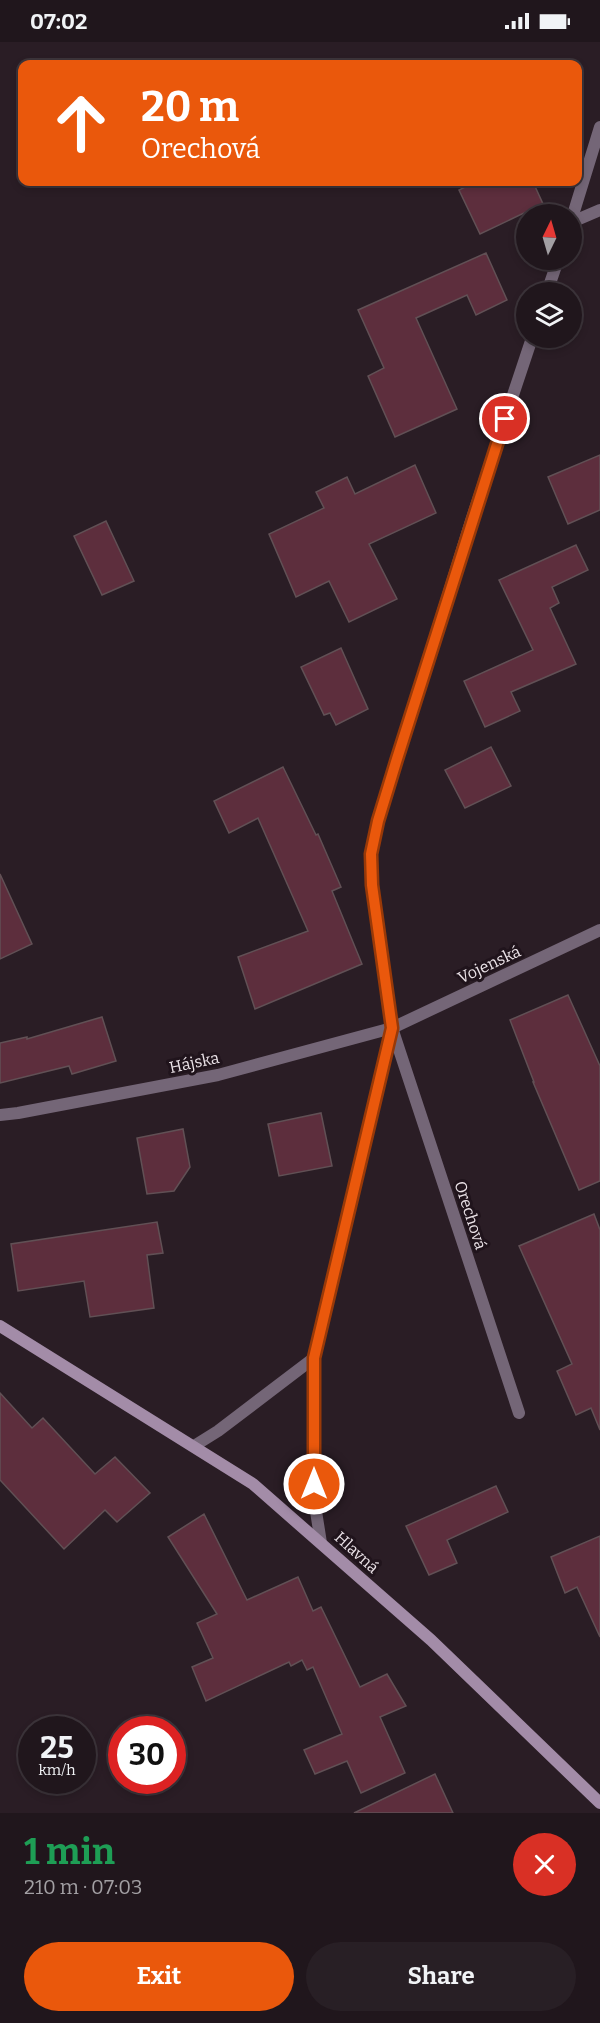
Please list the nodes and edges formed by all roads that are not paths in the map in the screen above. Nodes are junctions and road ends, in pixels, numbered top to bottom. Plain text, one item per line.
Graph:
1 (600, 127) edge
2 (577, 204) edge
3 (600, 210) edge
4 (582, 216) edge
5 (529, 348) edge
6 (600, 930) edge
7 (392, 1028) junction
8 (0, 1115) edge
9 (0, 1326) edge
10 (314, 1358) junction
11 (519, 1413) dead end
12 (194, 1446) junction
13 (321, 1543) junction
14 (600, 1803) edge

1 - 2 street
3 - 4 street
5 - 7 street, Orechová
6 - 7 street, Vojenská
7 - 8 street, Hájska
7 - 10 street, Orechová
7 - 11 street, Orechová
9 - 12 main road, Hlavná
10 - 12 street
10 - 13 street, Orechová
12 - 13 main road, Hlavná
13 - 14 main road, Hlavná

